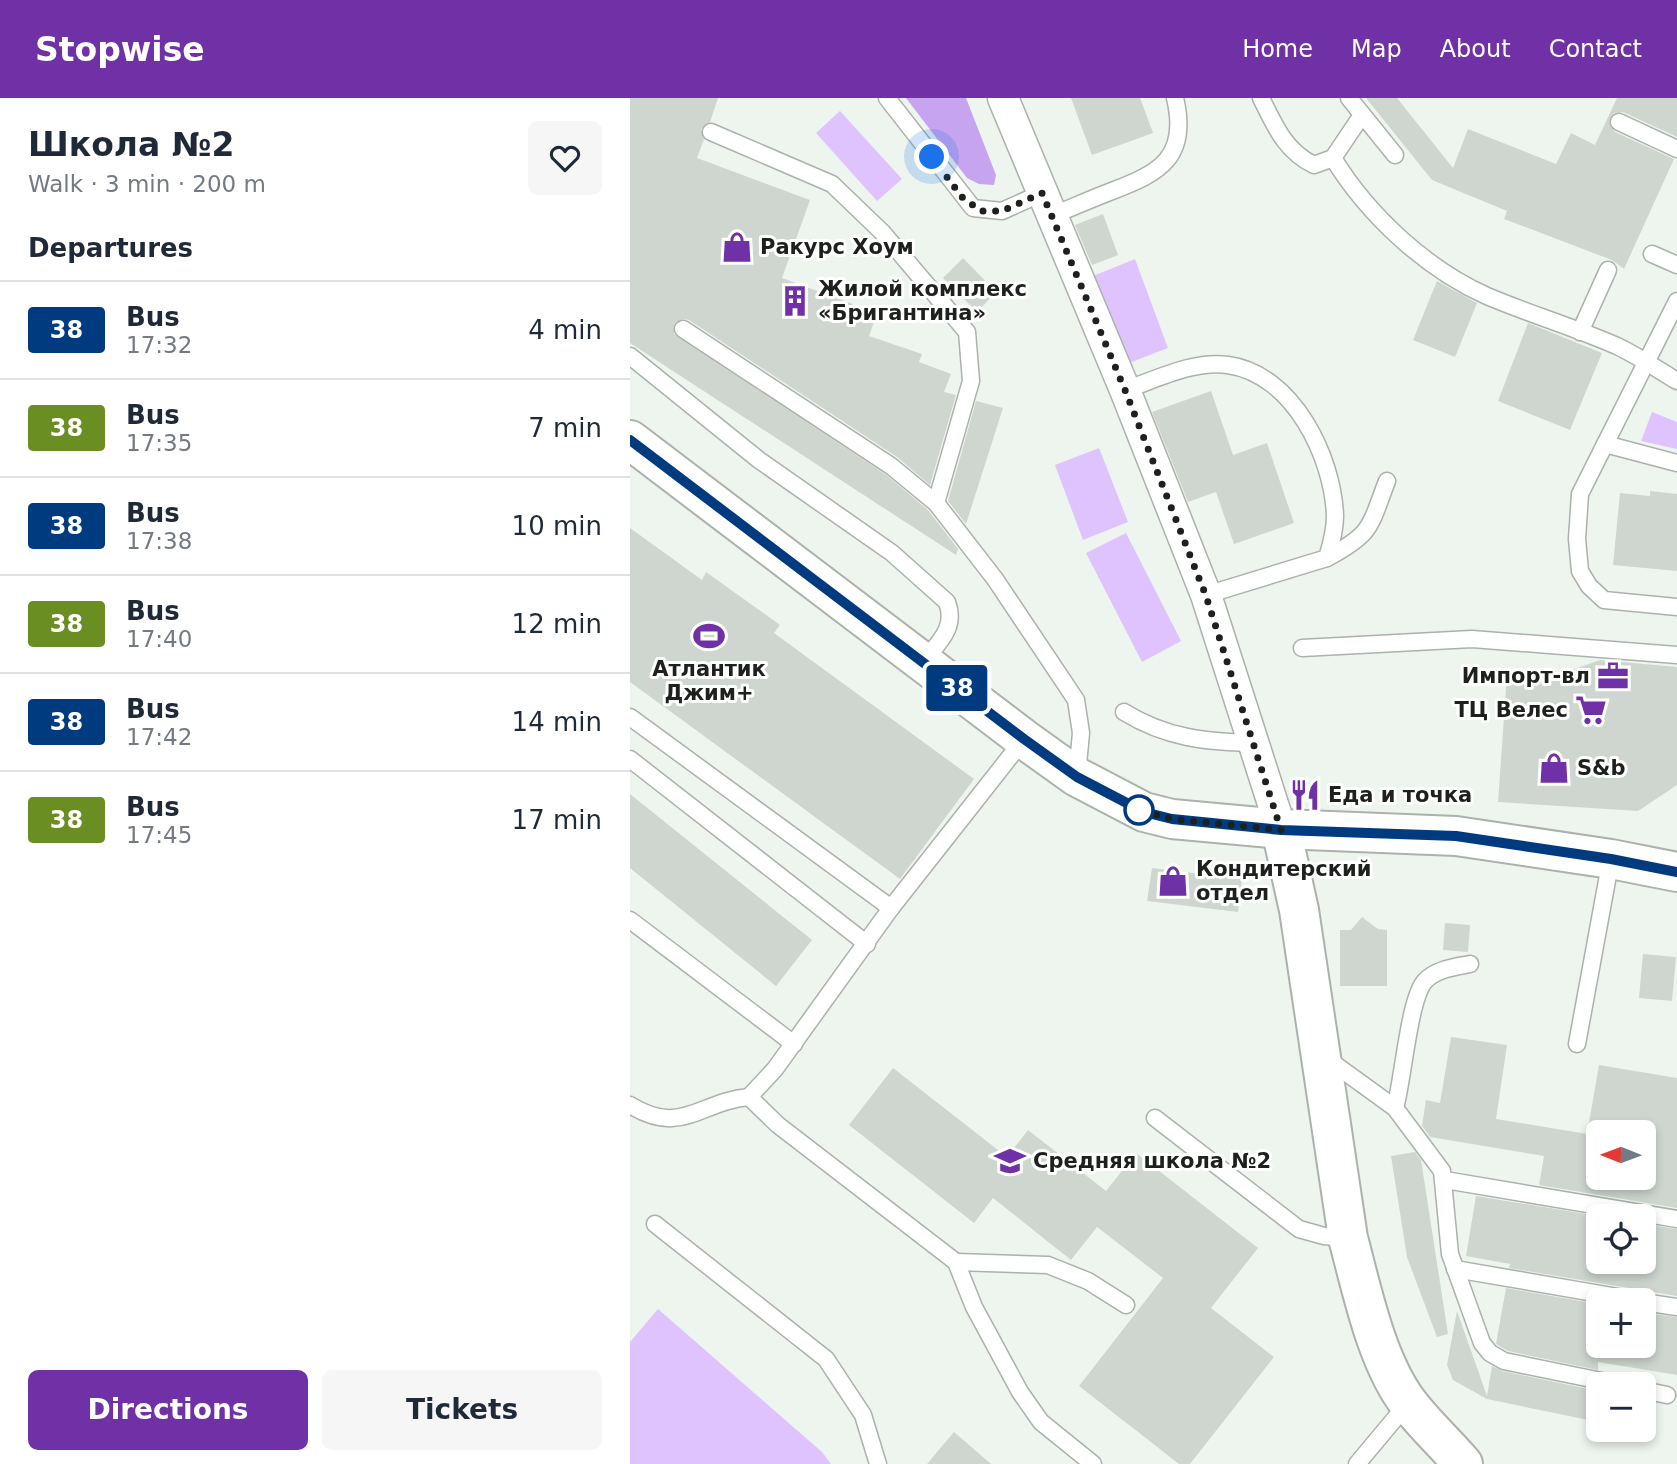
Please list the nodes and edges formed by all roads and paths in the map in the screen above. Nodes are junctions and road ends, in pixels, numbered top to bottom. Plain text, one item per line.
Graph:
1 (887, 98) edge
2 (1003, 98) edge
3 (1175, 98) edge
4 (1261, 98) edge
5 (1349, 98) edge
6 (1362, 115) junction
7 (1619, 122) dead end
8 (712, 132) dead end
9 (1677, 149) edge
10 (1395, 155) dead end
11 (1333, 158) junction
12 (1046, 204) junction
13 (1652, 254) dead end
14 (1677, 265) edge
15 (1608, 270) dead end
16 (1677, 301) edge
17 (683, 330) dead end
18 (1580, 332) junction
19 (630, 356) edge
20 (1647, 361) junction
21 (1677, 381) edge
22 (1125, 390) junction
23 (630, 440) edge
24 (1605, 444) junction
25 (1677, 463) edge
26 (1387, 481) dead end
27 (936, 503) junction
28 (1327, 558) junction
29 (1206, 596) junction
30 (1677, 607) edge
31 (1302, 648) dead end
32 (1677, 655) edge
33 (923, 662) junction
34 (1124, 712) dead end
35 (630, 717) edge
36 (1024, 739) junction
37 (1254, 743) junction
38 (630, 759) edge
39 (1077, 777) junction
40 (1281, 830) junction
41 (1611, 859) junction
42 (1677, 872) edge
43 (891, 908) junction
44 (630, 920) edge
45 (867, 944) junction
46 (1470, 964) dead end
47 (794, 1044) junction
48 (1577, 1044) dead end
49 (1319, 1052) junction
50 (749, 1097) junction
51 (630, 1105) edge
52 (1395, 1108) junction
53 (1155, 1118) dead end
54 (1445, 1180) junction
55 (1677, 1219) edge
56 (655, 1224) dead end
57 (1349, 1238) junction
58 (956, 1262) junction
59 (1455, 1269) junction
60 (1586, 1292) edge
61 (1656, 1304) edge
62 (1126, 1305) dead end
63 (1677, 1307) edge
64 (1586, 1378) edge
65 (1656, 1393) edge
66 (1667, 1395) dead end
67 (1408, 1403) junction
68 (878, 1464) edge
69 (1093, 1464) edge
70 (1357, 1464) edge
71 (1464, 1464) edge

1 - 12 lane
2 - 12 street
3 - 12 lane
4 - 11 lane
5 - 6 lane
6 - 10 lane
6 - 11 lane
7 - 9 lane
8 - 27 lane
11 - 18 lane
12 - 22 street
13 - 14 lane
15 - 18 lane
16 - 20 lane
17 - 27 lane
18 - 20 lane
19 - 33 lane
20 - 21 lane
20 - 24 lane
22 - 28 lane
22 - 29 street
23 - 33 main road
24 - 25 lane
24 - 30 lane
26 - 28 lane
27 - 39 lane
28 - 29 lane
29 - 37 street
31 - 32 lane
33 - 36 main road
34 - 37 lane
35 - 43 lane
36 - 39 main road
36 - 43 lane
37 - 40 street
38 - 45 lane
39 - 40 main road
40 - 41 main road
40 - 49 main road
41 - 42 main road
41 - 48 lane
43 - 45 lane
44 - 47 lane
45 - 47 lane
46 - 52 lane
47 - 50 lane
49 - 52 lane
49 - 57 main road
50 - 51 lane
50 - 58 lane
52 - 54 lane
53 - 57 lane
54 - 55 lane
54 - 59 lane
56 - 68 lane
57 - 67 main road
58 - 62 lane
58 - 69 lane
59 - 60 lane
59 - 64 lane
61 - 63 lane
65 - 66 lane
67 - 70 lane
67 - 71 main road

